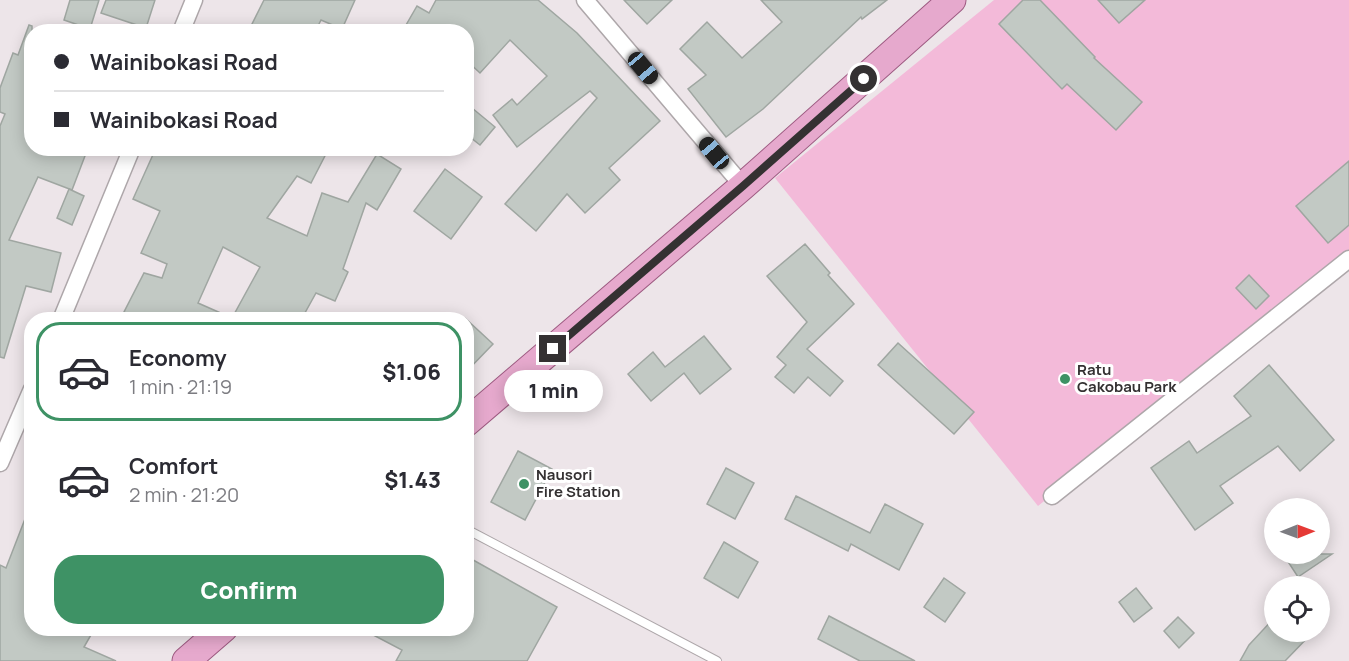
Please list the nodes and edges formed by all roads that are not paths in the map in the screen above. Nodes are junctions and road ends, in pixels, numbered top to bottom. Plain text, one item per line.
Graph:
1 (194, 0) edge
2 (585, 0) edge
3 (950, 1) edge
4 (184, 24) edge
5 (129, 156) edge
6 (743, 186) junction
7 (1349, 259) edge
8 (64, 312) edge
9 (24, 408) edge
10 (474, 416) edge
11 (0, 463) edge
12 (1052, 496) dead end
13 (474, 533) edge
14 (215, 636) edge
15 (186, 661) edge
16 (717, 661) edge

1 - 4 street
2 - 6 street
3 - 6 main road
5 - 8 street
6 - 10 main road
7 - 12 street
9 - 11 street
13 - 16 lane
14 - 15 main road

